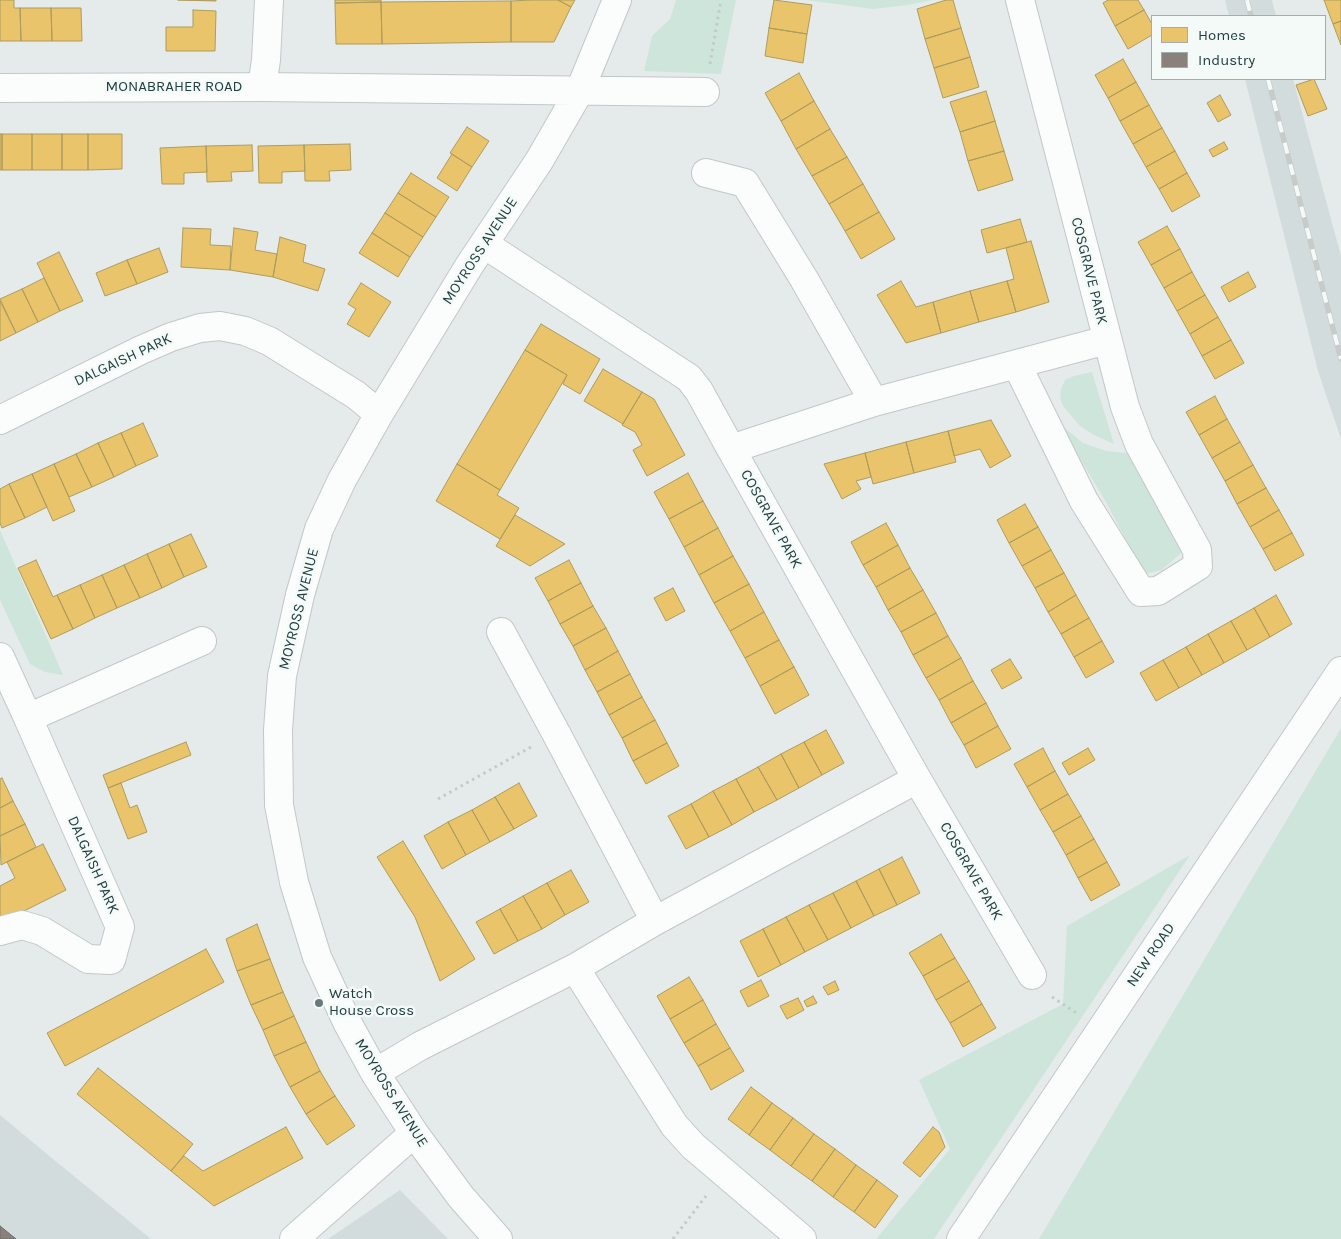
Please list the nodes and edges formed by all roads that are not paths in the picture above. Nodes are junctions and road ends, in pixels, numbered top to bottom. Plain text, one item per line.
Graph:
1 (269, 0) edge
2 (617, 0) edge
3 (1020, 0) edge
4 (262, 86) junction
5 (0, 88) edge
6 (580, 90) junction
7 (705, 92) road end
8 (706, 173) dead end
9 (484, 244) junction
10 (1107, 340) junction
11 (1017, 365) junction
12 (874, 402) junction
13 (379, 414) junction
14 (0, 420) edge
15 (731, 449) junction
16 (501, 632) dead end
17 (202, 641) dead end
18 (0, 657) edge
19 (1341, 671) edge
20 (28, 718) junction
21 (917, 779) junction
22 (655, 921) junction
23 (0, 931) edge
24 (575, 968) junction
25 (1032, 974) road end
26 (375, 1073) junction
27 (414, 1133) junction
28 (294, 1239) edge
29 (498, 1239) edge
30 (802, 1239) edge
31 (961, 1239) edge

1 - 4 street, MONABRAHER ROAD
2 - 6 street, MOYROSS AVENUE
3 - 10 street, COSGRAVE PARK
4 - 5 street, MONABRAHER ROAD
4 - 6 street
6 - 7 street
6 - 9 street, MOYROSS AVENUE
8 - 12 street
9 - 13 street, MOYROSS AVENUE
9 - 15 street, COSGRAVE PARK
10 - 11 street
10 - 11 street, COSGRAVE PARK
11 - 12 street
12 - 15 street
13 - 14 street, DALGAISH PARK
13 - 26 street, MOYROSS AVENUE
15 - 21 street, COSGRAVE PARK
16 - 22 street
17 - 20 street
18 - 20 street, DALGAISH PARK
19 - 31 street, NEW ROAD
20 - 23 street, DALGAISH PARK
21 - 22 street
21 - 25 street, COSGRAVE PARK
22 - 24 street
24 - 26 street
24 - 30 street
26 - 27 street, MOYROSS AVENUE
27 - 28 street
27 - 29 street, MOYROSS AVENUE

